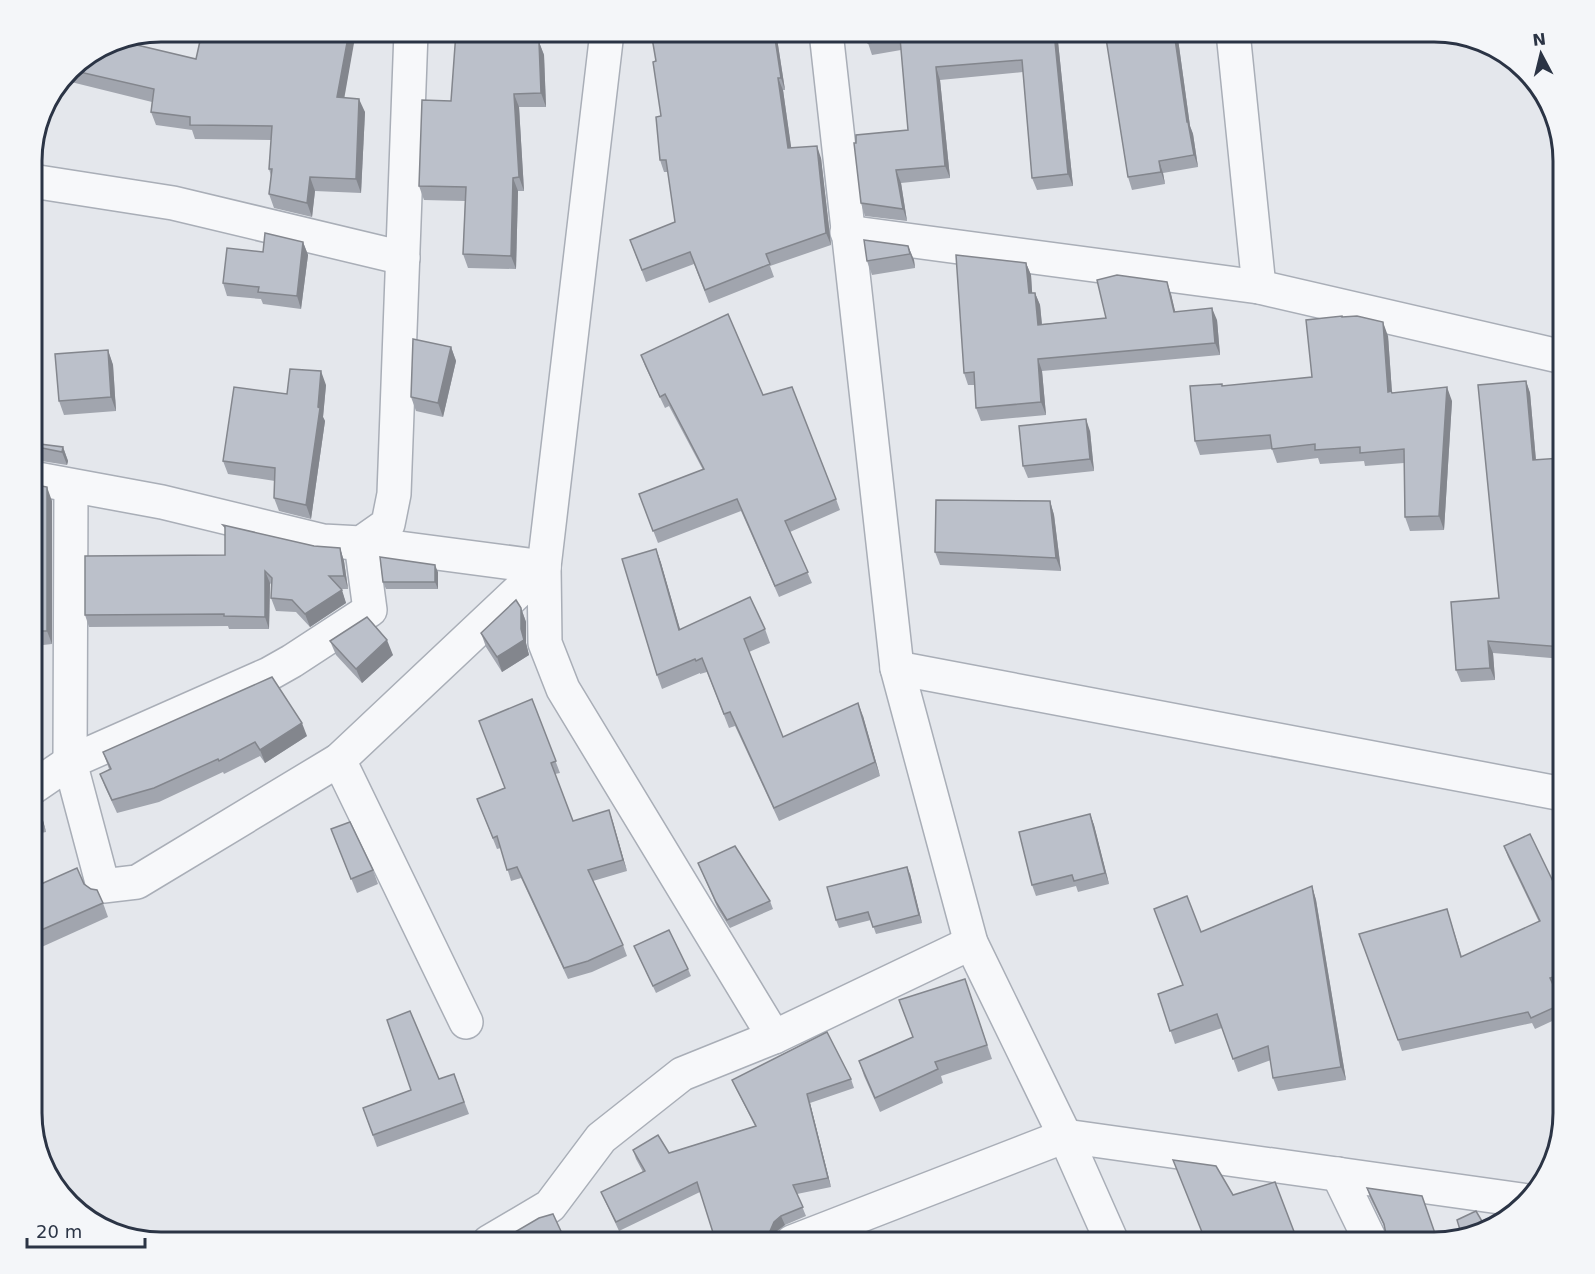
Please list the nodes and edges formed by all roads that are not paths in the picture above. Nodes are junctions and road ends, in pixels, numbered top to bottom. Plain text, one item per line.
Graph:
1 (411, 42) edge
2 (606, 42) edge
3 (827, 42) edge
4 (1234, 42) edge
5 (42, 183) edge
6 (847, 232) junction
7 (403, 258) junction
8 (1259, 287) junction
9 (1553, 355) edge
10 (42, 480) edge
11 (71, 486) junction
12 (361, 543) junction
13 (544, 567) junction
14 (897, 668) junction
15 (339, 760) junction
16 (70, 762) junction
17 (42, 781) edge
18 (1553, 792) edge
19 (971, 943) junction
20 (466, 1022) dead end
21 (774, 1037) junction
22 (1065, 1136) junction
23 (1338, 1174) junction
24 (1515, 1199) edge
25 (506, 1232) edge
26 (818, 1232) edge
27 (1108, 1232) edge
28 (1366, 1232) edge

1 - 7 street
2 - 13 street
3 - 6 street
4 - 8 street
5 - 7 street
6 - 8 street
6 - 14 street
7 - 12 street
8 - 9 street
10 - 11 street
11 - 12 street
11 - 16 street
12 - 13 street
12 - 16 street
13 - 15 street
13 - 21 street
14 - 18 street
14 - 19 street
15 - 16 street
15 - 20 street
16 - 17 street
19 - 21 street
19 - 22 street
21 - 25 street
22 - 23 street
22 - 26 street
22 - 27 street
23 - 24 street
23 - 28 street

